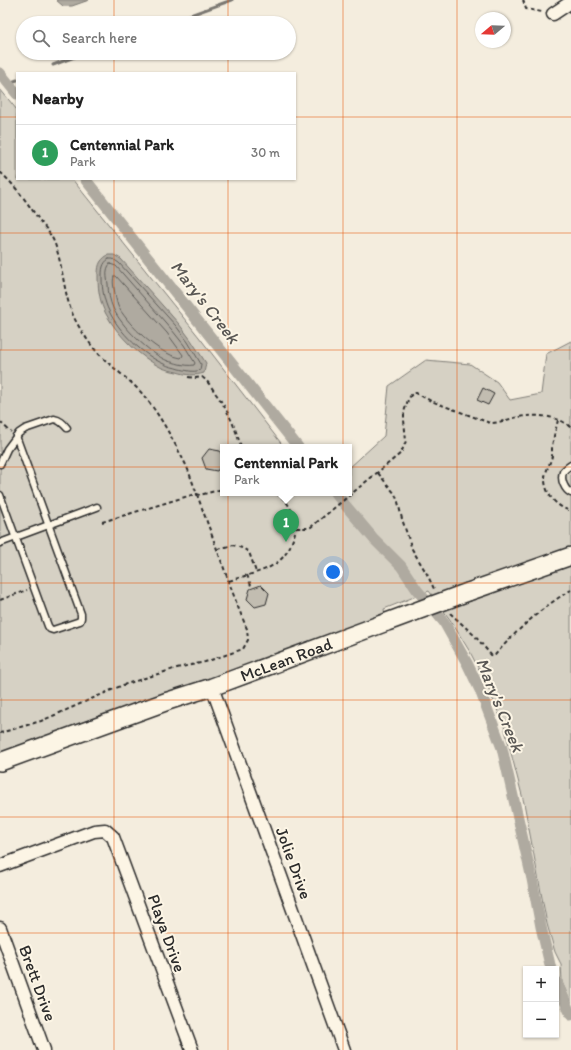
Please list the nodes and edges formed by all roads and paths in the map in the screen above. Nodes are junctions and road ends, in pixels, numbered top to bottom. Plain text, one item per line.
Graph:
1 (523, 0) edge
2 (571, 2) edge
3 (553, 14) joint
4 (0, 172) edge
5 (188, 377) dead end
6 (558, 420) junction
7 (0, 422) edge
8 (67, 428) dead end
9 (571, 428) edge
10 (16, 436) junction
11 (240, 444) edge
12 (0, 464) edge
13 (571, 465) edge
14 (220, 490) edge
15 (571, 493) edge
16 (197, 494) junction
17 (352, 494) edge
18 (0, 495) edge
19 (281, 496) edge
20 (350, 496) edge
21 (97, 507) dead end
22 (571, 511) edge
23 (102, 522) dead end
24 (49, 525) junction
25 (296, 528) junction
26 (16, 537) junction
27 (0, 543) edge
28 (218, 549) junction
29 (571, 556) edge
30 (256, 572) junction
31 (247, 575) junction
32 (229, 582) junction
33 (34, 588) junction
34 (252, 588) dead end
35 (0, 600) edge
36 (212, 687) junction
37 (0, 733) edge
38 (0, 762) edge
39 (0, 866) edge
40 (0, 928) edge
41 (44, 1050) edge
42 (192, 1050) edge
43 (344, 1050) edge

1 - 3 path
2 - 3 street
4 - 16 path
5 - 11 path
6 - 9 path
6 - 17 path
6 - 22 path
7 - 10 path
8 - 10 lane
10 - 12 lane
10 - 24 lane
13 - 15 lane
14 - 16 path
16 - 23 path
16 - 28 path
18 - 26 lane
19 - 25 path
20 - 25 path
21 - 24 lane
24 - 26 lane
24 - 33 lane
25 - 30 path
26 - 27 lane
26 - 33 lane
28 - 30 path
28 - 32 path
29 - 36 street, McLean Road, bridge
30 - 31 path
31 - 32 path
31 - 34 path
32 - 37 path
33 - 35 path
36 - 38 street, McLean Road
36 - 43 street, Jolie Drive
39 - 42 street, Playa Drive
40 - 41 street, Brett Drive

